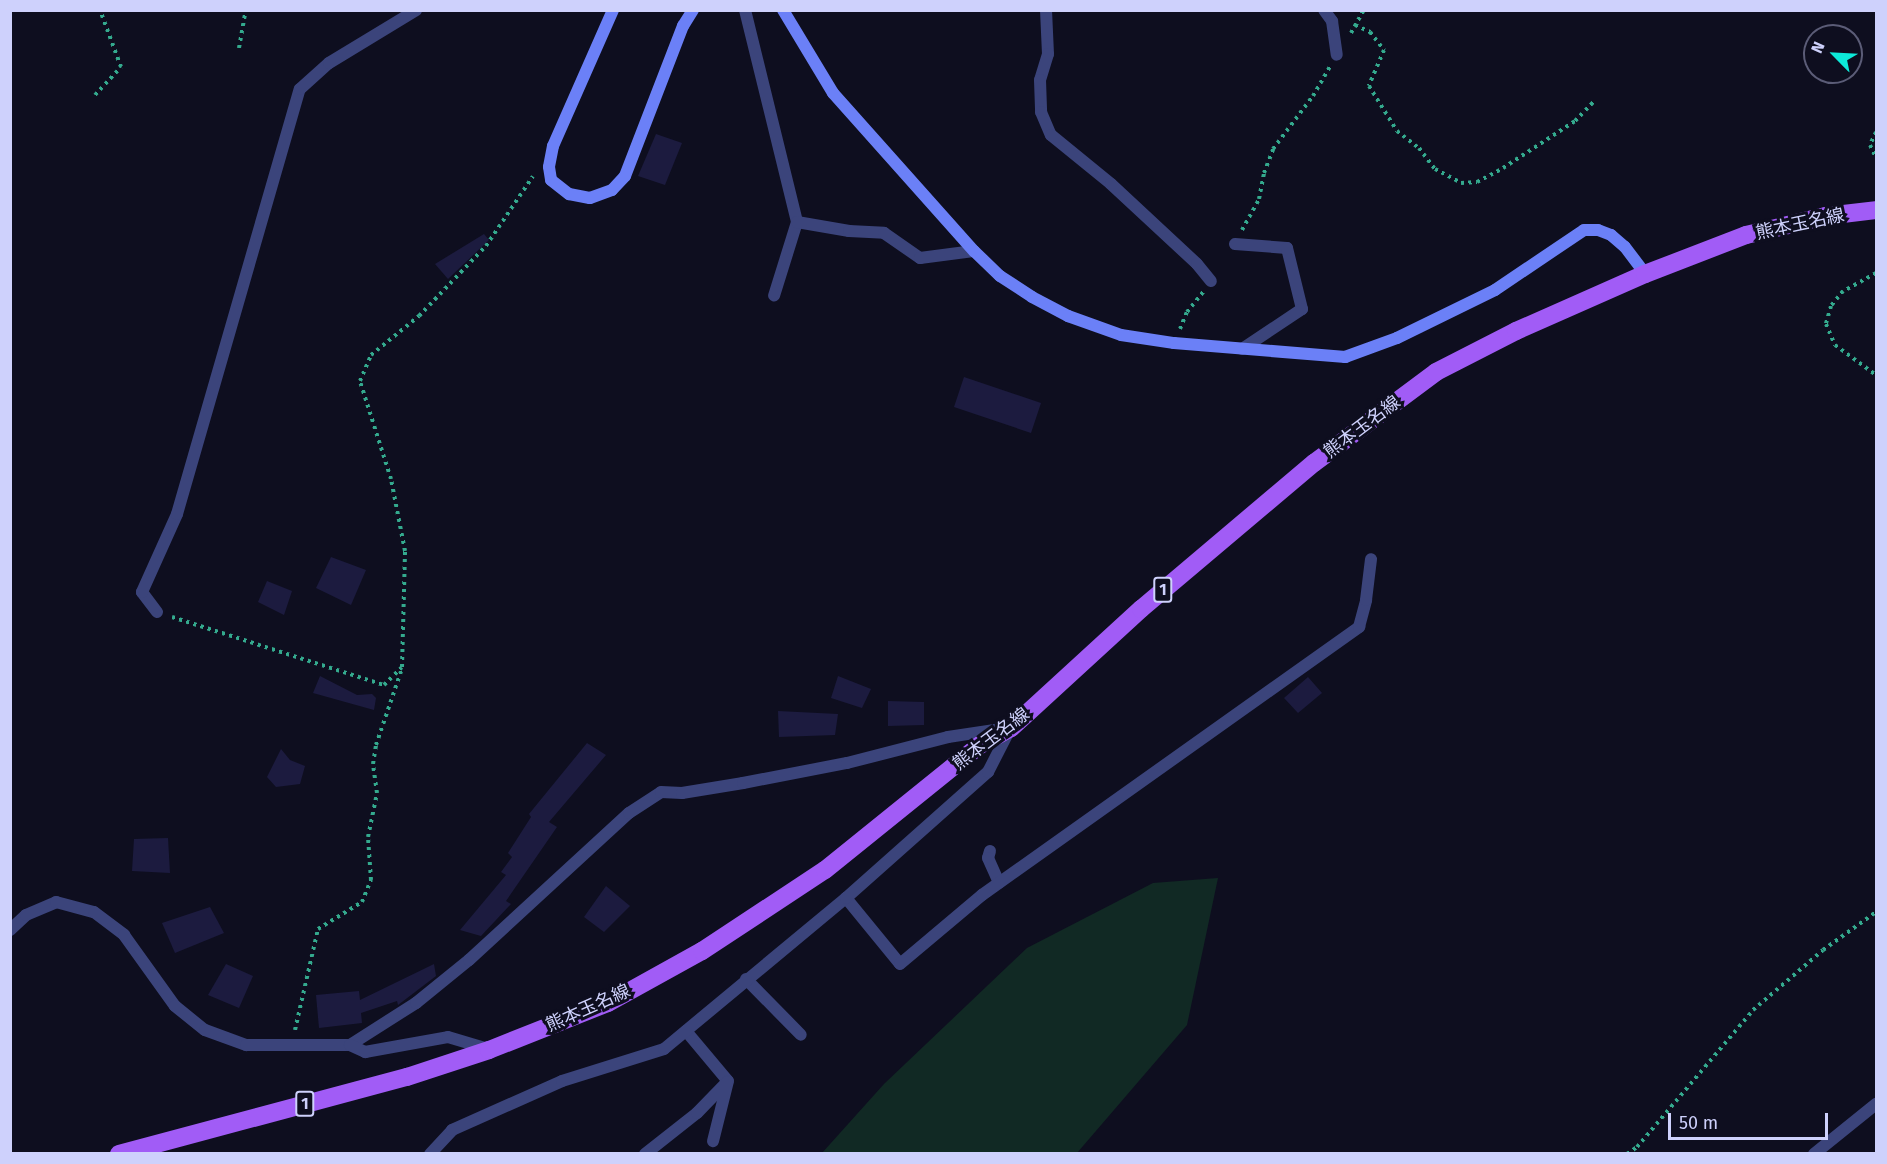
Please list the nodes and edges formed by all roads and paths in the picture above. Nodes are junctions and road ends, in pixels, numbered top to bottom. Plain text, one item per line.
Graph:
1 (100, 10) edge
2 (246, 10) edge
3 (416, 10) edge
4 (613, 10) edge
5 (693, 10) edge
6 (745, 10) edge
7 (783, 10) edge
8 (1046, 10) edge
9 (1324, 10) edge
10 (1364, 10) edge
11 (1355, 26) junction
12 (238, 48) dead end
13 (1337, 55) junction
14 (95, 95) dead end
15 (1594, 102) dead end
16 (1876, 132) edge
17 (1876, 158) edge
18 (534, 174) dead end
19 (1876, 210) edge
20 (797, 222) junction
21 (1235, 244) joint
22 (974, 251) junction
23 (1876, 273) edge
24 (1645, 274) junction
25 (1211, 281) joint
26 (774, 296) dead end
27 (1174, 343) junction
28 (1242, 349) junction
29 (1876, 375) edge
30 (1371, 559) dead end
31 (157, 612) joint
32 (402, 667) junction
33 (1011, 728) junction
34 (990, 851) dead end
35 (999, 883) junction
36 (846, 898) junction
37 (1876, 912) edge
38 (10, 930) edge
39 (746, 980) junction
40 (686, 1031) junction
41 (801, 1035) dead end
42 (350, 1045) junction
43 (291, 1046) junction
44 (489, 1050) junction
45 (728, 1081) junction
46 (1876, 1104) edge
47 (713, 1141) dead end
48 (119, 1154) edge
49 (430, 1154) edge
50 (645, 1154) edge
51 (1627, 1154) edge
52 (1814, 1154) edge

1 - 14 path
2 - 12 path
3 - 31 street
4 - 5 street
6 - 20 street
7 - 22 street
8 - 25 street
9 - 13 street
10 - 11 path
11 - 13 path
11 - 15 path
13 - 21 path
16 - 17 path
18 - 32 path
19 - 24 main road, 熊本玉名線 / 1
20 - 22 street
20 - 26 street
21 - 28 street
22 - 27 street
23 - 29 path
24 - 28 street
24 - 33 main road, 熊本玉名線 / 1
25 - 27 path
27 - 28 street
30 - 35 street
31 - 32 path
32 - 43 path
33 - 36 street
33 - 42 street
33 - 44 main road, 熊本玉名線 / 1
34 - 35 street
35 - 36 street
36 - 39 street
37 - 51 path
38 - 43 street
39 - 40 street
39 - 41 street
40 - 45 street
40 - 49 street
42 - 43 street
42 - 44 street
44 - 48 main road, 熊本玉名線 / 1
45 - 47 street
45 - 50 street
46 - 52 street

